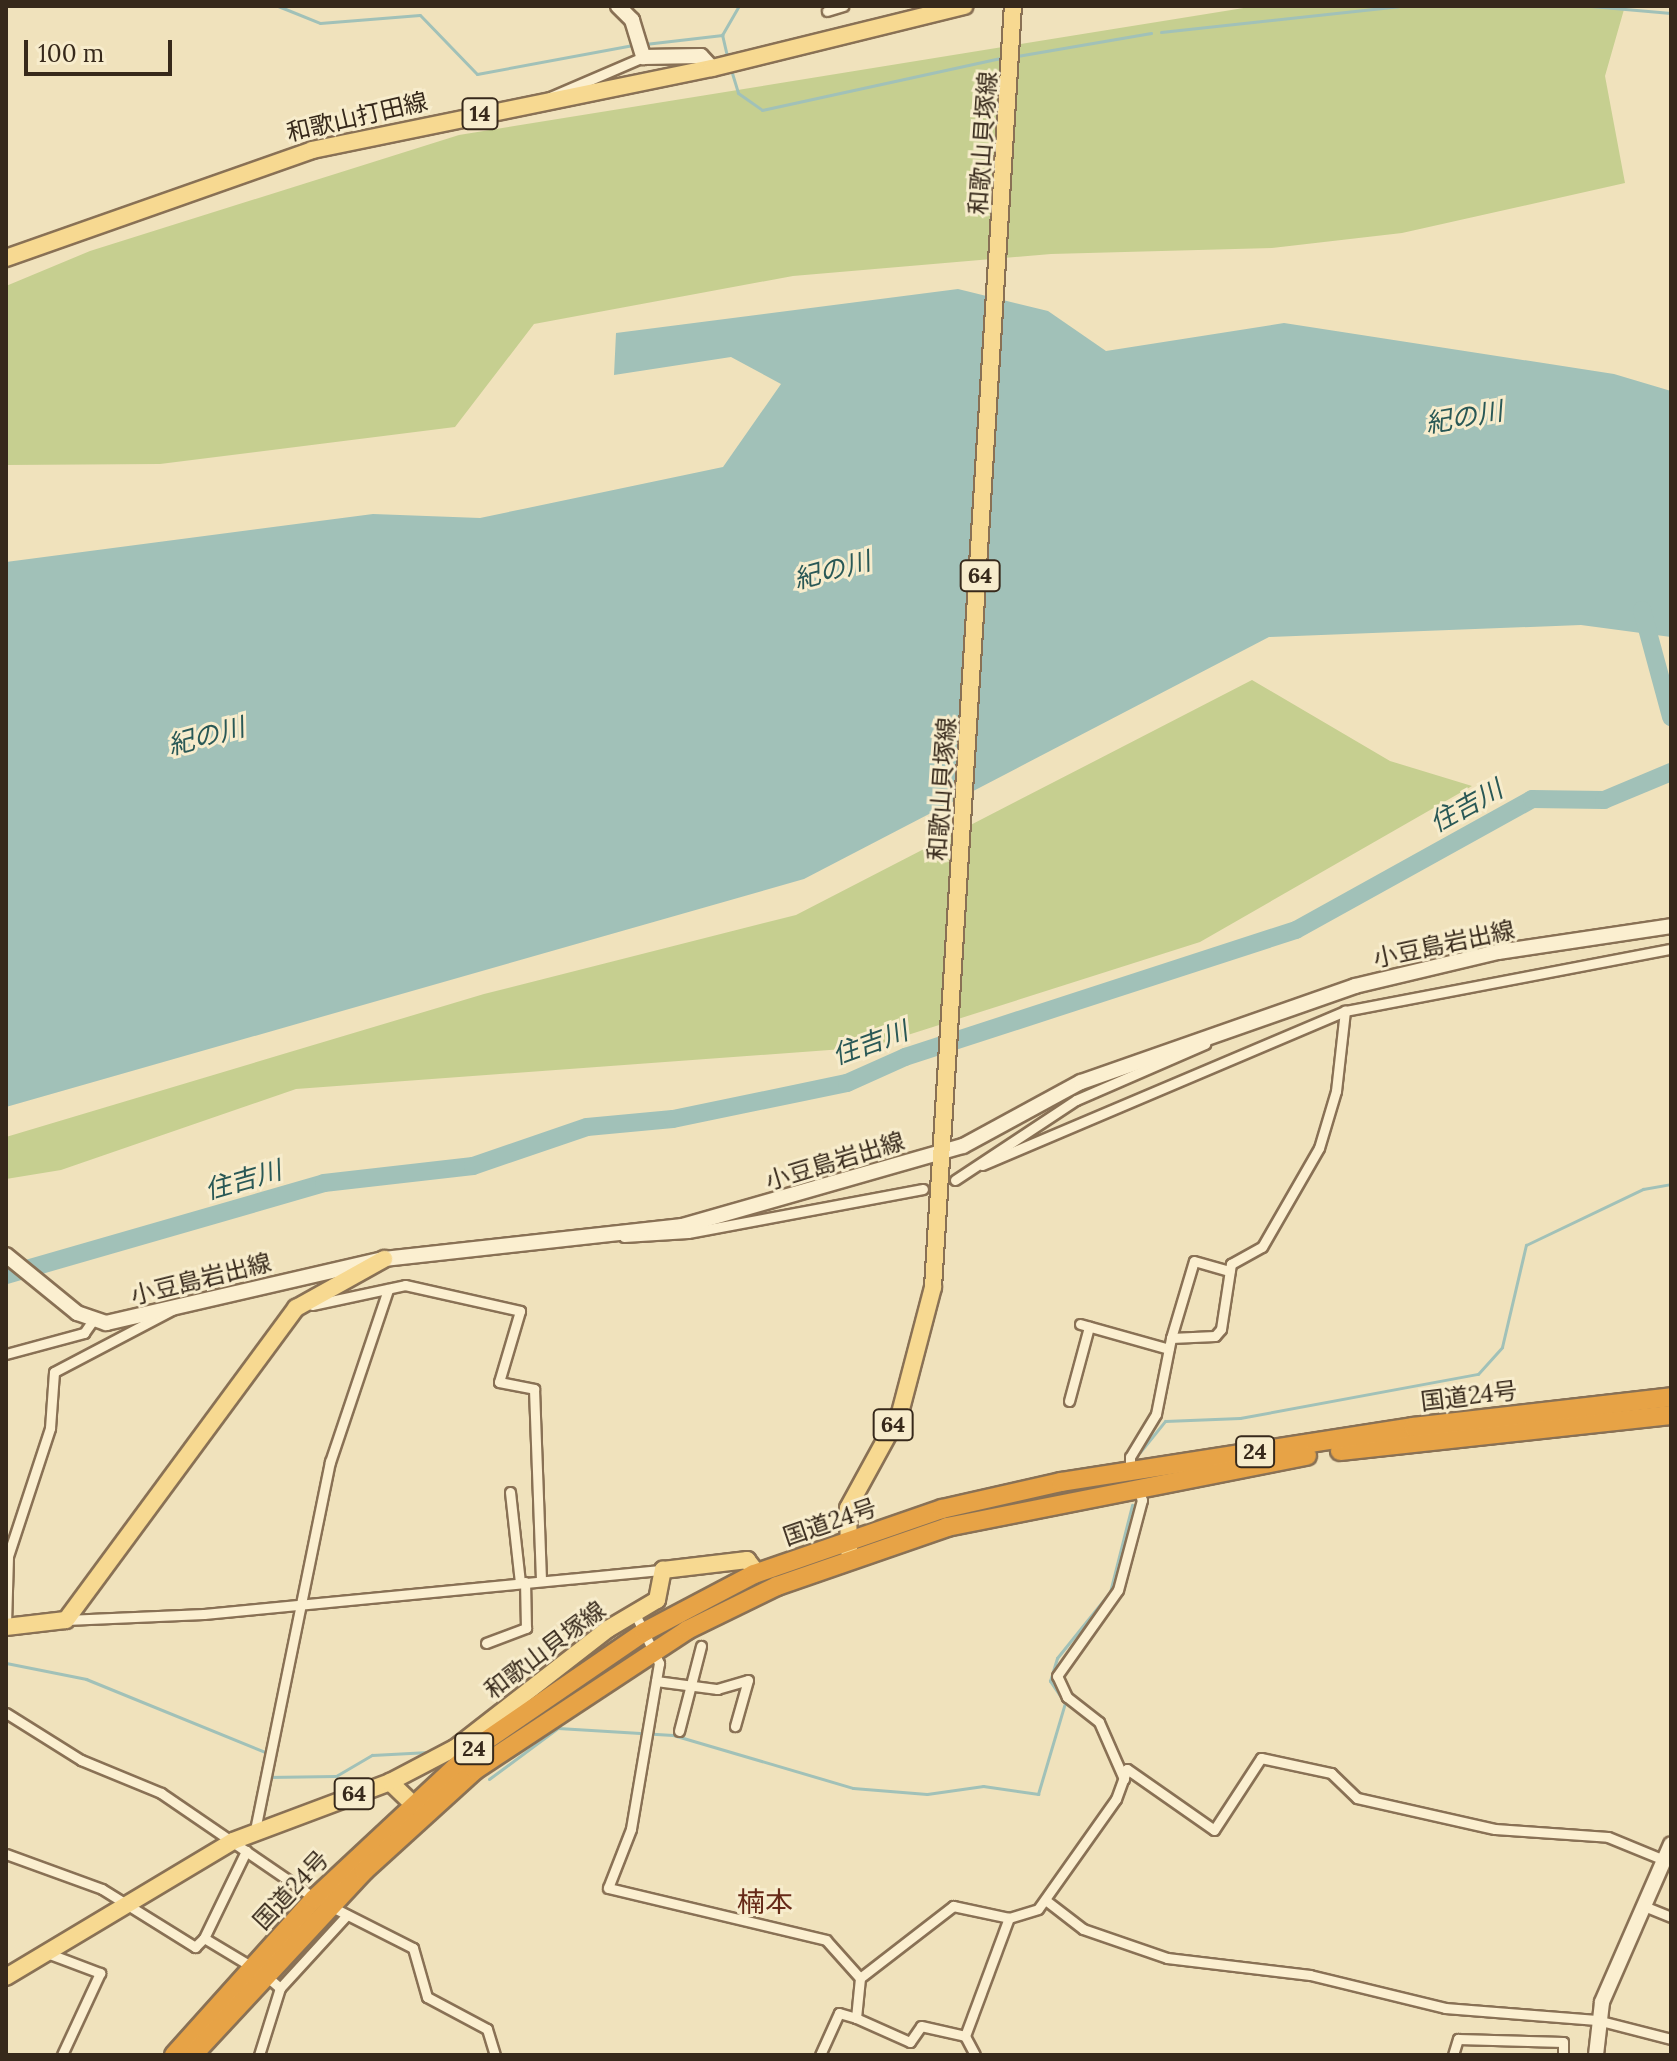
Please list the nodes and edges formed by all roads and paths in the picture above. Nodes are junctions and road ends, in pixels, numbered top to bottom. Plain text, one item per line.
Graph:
1 (618, 6) edge
2 (843, 6) edge
3 (964, 6) edge
4 (827, 11) dead end
5 (1014, 14) edge
6 (641, 54) junction
7 (712, 68) junction
8 (539, 103) junction
9 (6, 258) edge
10 (1671, 926) edge
11 (1671, 949) edge
12 (1345, 1011) junction
13 (1232, 1028) junction
14 (942, 1152) junction
15 (982, 1165) junction
16 (955, 1180) dead end
17 (932, 1190) junction
18 (616, 1236) junction
19 (6, 1255) edge
20 (384, 1259) junction
21 (1230, 1271) junction
22 (388, 1290) junction
23 (176, 1307) junction
24 (296, 1308) junction
25 (93, 1320) junction
26 (1171, 1338) junction
27 (1169, 1349) junction
28 (6, 1354) edge
29 (1671, 1397) edge
30 (1069, 1401) dead end
31 (1671, 1415) edge
32 (1133, 1479) junction
33 (510, 1492) dead end
34 (848, 1549) junction
35 (663, 1570) junction
36 (757, 1573) junction
37 (541, 1581) junction
38 (522, 1582) junction
39 (7, 1586) edge
40 (302, 1602) junction
41 (635, 1614) junction
42 (66, 1620) junction
43 (6, 1625) edge
44 (644, 1632) junction
45 (486, 1643) dead end
46 (701, 1646) dead end
47 (653, 1651) junction
48 (656, 1681) junction
49 (691, 1686) junction
50 (6, 1713) edge
51 (735, 1726) dead end
52 (679, 1731) dead end
53 (1124, 1779) junction
54 (390, 1782) junction
55 (416, 1809) junction
56 (255, 1830) junction
57 (1671, 1844) edge
58 (239, 1846) junction
59 (6, 1854) edge
60 (1664, 1860) junction
61 (1048, 1902) junction
62 (1644, 1906) junction
63 (123, 1907) junction
64 (330, 1907) junction
65 (1671, 1917) edge
66 (1009, 1918) junction
67 (204, 1938) junction
68 (47, 1953) junction
69 (258, 1971) junction
70 (6, 1977) edge
71 (860, 1978) junction
72 (280, 1988) junction
73 (856, 2018) junction
74 (1597, 2020) junction
75 (965, 2036) junction
76 (1671, 2039) edge
77 (62, 2055) edge
78 (174, 2055) edge
79 (193, 2055) edge
80 (259, 2055) edge
81 (495, 2055) edge
82 (820, 2055) edge
83 (975, 2055) edge
84 (1453, 2055) edge
85 (1563, 2055) edge
86 (1596, 2055) edge

1 - 6 main road
2 - 4 street
3 - 7 main road, 和歌山打田線 / 14
5 - 14 main road, 和歌山貝塚線 / 64
6 - 7 main road
6 - 8 street
7 - 8 main road, 和歌山打田線 / 14
8 - 9 main road, 和歌山打田線 / 14
10 - 13 main road, 小豆島岩出線
11 - 12 street
12 - 15 street
12 - 21 street
13 - 14 main road, 小豆島岩出線
13 - 15 street
14 - 17 main road, 和歌山貝塚線 / 64
14 - 18 main road, 小豆島岩出線
15 - 16 street
17 - 18 street
17 - 34 main road, 和歌山貝塚線 / 64
18 - 20 main road, 小豆島岩出線
19 - 25 main road, 小豆島岩出線
20 - 23 main road, 小豆島岩出線
20 - 24 main road
21 - 26 street
21 - 26 street
22 - 24 street
22 - 37 street
22 - 40 street
23 - 25 main road, 小豆島岩出線
23 - 39 street
24 - 42 main road
25 - 28 street
26 - 27 street
27 - 30 street
27 - 32 street
29 - 32 highway, 国道24号 / 24
31 - 32 highway, 国道24号 / 24
32 - 34 highway, 国道24号 / 24
32 - 53 street
33 - 38 street
34 - 36 highway, 国道24号 / 24
34 - 47 highway, 国道24号 / 24
35 - 36 main road
35 - 37 street
35 - 41 main road, 和歌山貝塚線 / 64
36 - 44 highway, 国道24号 / 24
37 - 38 street
38 - 40 street
38 - 45 street
39 - 43 street
40 - 42 street
40 - 56 street
41 - 44 street
41 - 54 main road, 和歌山貝塚線 / 64
42 - 43 main road
44 - 47 street
44 - 55 highway, 国道24号 / 24
46 - 49 street
47 - 48 street
47 - 55 highway, 国道24号 / 24
48 - 49 street
48 - 71 street
49 - 51 street
49 - 52 street
50 - 58 street
53 - 60 street
53 - 61 street
54 - 55 main road
54 - 56 main road, 和歌山貝塚線 / 64
55 - 64 highway, 国道24号 / 24
56 - 58 main road, 和歌山貝塚線 / 64
57 - 60 main road
58 - 63 main road, 和歌山貝塚線 / 64
58 - 64 street
58 - 67 street
59 - 63 street
60 - 62 main road
61 - 66 street
61 - 74 street
62 - 65 street
62 - 74 main road
63 - 67 street
63 - 68 main road, 和歌山貝塚線 / 64
64 - 69 highway, 国道24号 / 24
64 - 72 street
64 - 81 street
66 - 71 street
66 - 75 street
67 - 69 street
68 - 70 main road, 和歌山貝塚線 / 64
68 - 77 street
69 - 72 street
69 - 78 highway, 国道24号 / 24
69 - 79 highway, 国道24号 / 24
71 - 73 street
72 - 80 street
73 - 75 street
73 - 82 street
74 - 76 street
74 - 86 main road
75 - 83 street
84 - 85 street

